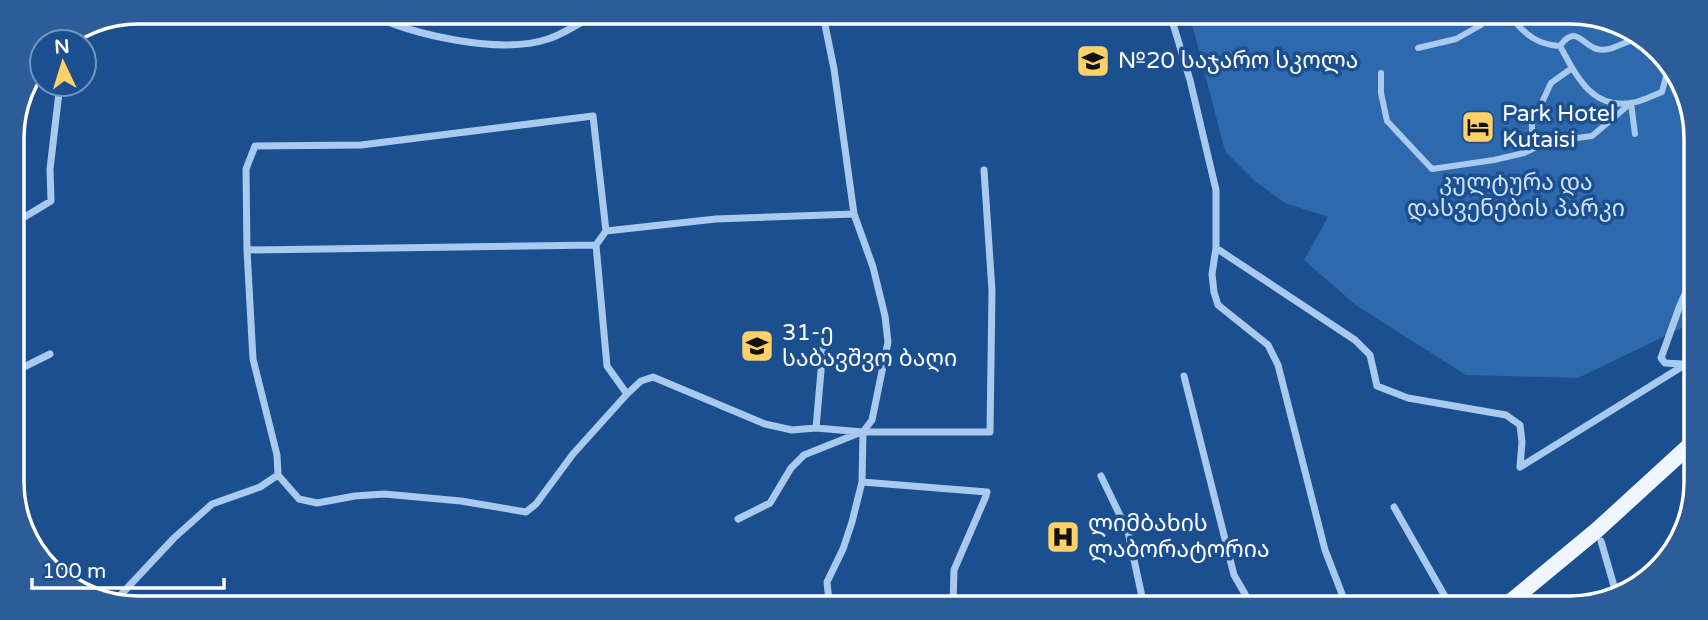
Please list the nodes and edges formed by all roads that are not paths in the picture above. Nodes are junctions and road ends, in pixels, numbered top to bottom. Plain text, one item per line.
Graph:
1 (391, 24) edge
2 (577, 24) edge
3 (824, 24) edge
4 (1173, 24) edge
5 (1517, 24) edge
6 (1481, 25) dead end
7 (1628, 41) edge
8 (1560, 46) junction
9 (1418, 48) dead end
10 (1572, 68) junction
11 (1381, 74) dead end
12 (1666, 78) edge
13 (58, 98) edge
14 (1631, 103) junction
15 (1635, 134) dead end
16 (1532, 149) junction
17 (984, 170) dead end
18 (854, 214) junction
19 (25, 217) edge
20 (606, 231) junction
21 (596, 245) junction
22 (1216, 248) junction
23 (247, 250) junction
24 (1684, 296) edge
25 (823, 348) dead end
26 (50, 354) dead end
27 (1684, 363) edge
28 (1684, 365) edge
29 (24, 367) edge
30 (1184, 376) dead end
31 (627, 394) junction
32 (816, 428) junction
33 (863, 432) junction
34 (1684, 450) edge
35 (1684, 465) edge
36 (278, 475) junction
37 (1101, 476) dead end
38 (862, 482) junction
39 (1394, 507) dead end
40 (738, 519) dead end
41 (1601, 541) junction
42 (1614, 586) edge
43 (123, 594) edge
44 (953, 595) edge
45 (1142, 595) edge
46 (1246, 595) edge
47 (1342, 595) edge
48 (1444, 595) edge
49 (1518, 595) edge
50 (1536, 595) edge
51 (828, 596) edge

1 - 2 street
3 - 18 street
4 - 22 street
5 - 8 street
6 - 9 street
7 - 8 street
8 - 10 street
10 - 14 street
10 - 16 street
11 - 16 street
12 - 14 street
13 - 19 street
14 - 15 street
14 - 16 street
17 - 33 street
18 - 20 street
18 - 33 street
20 - 21 street
20 - 23 street
21 - 23 street
21 - 31 street
22 - 28 street
22 - 47 street
23 - 36 street
24 - 27 street
25 - 32 street
26 - 29 street
30 - 46 street
31 - 32 street
31 - 36 street
32 - 33 street
33 - 38 street
33 - 40 street
34 - 49 main road
35 - 41 main road
36 - 43 street
37 - 45 street
38 - 44 street
38 - 51 street
39 - 48 street
41 - 42 street
41 - 50 main road

